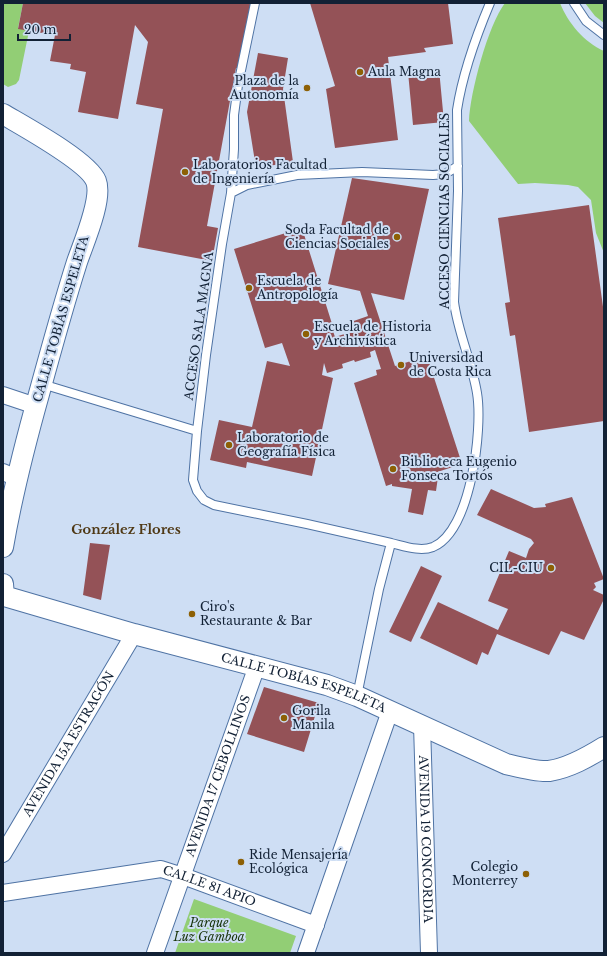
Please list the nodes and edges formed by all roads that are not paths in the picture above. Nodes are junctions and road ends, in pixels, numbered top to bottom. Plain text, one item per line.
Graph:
1 (255, 3) edge
2 (490, 3) edge
3 (574, 3) edge
4 (604, 35) edge
5 (3, 114) edge
6 (458, 166) junction
7 (231, 193) junction
8 (42, 384) junction
9 (3, 395) edge
10 (36, 406) junction
11 (197, 431) junction
12 (10, 475) edge
13 (391, 543) junction
14 (3, 547) edge
15 (3, 593) edge
16 (134, 634) junction
17 (258, 666) junction
18 (357, 696) junction
19 (390, 711) junction
20 (422, 725) junction
21 (604, 746) edge
22 (3, 854) edge
23 (183, 876) junction
24 (3, 893) edge
25 (316, 925) junction
26 (156, 953) edge
27 (306, 953) edge
28 (429, 953) edge

1 - 7 lane, ACCESO SALA MAGNA
2 - 6 lane, ACCESO CIENCIAS SOCIALES
3 - 4 lane
5 - 8 street, CALLE TOBÍAS ESPELETA
6 - 7 lane
6 - 13 lane, ACCESO CIENCIAS SOCIALES
7 - 11 lane, ACCESO SALA MAGNA
8 - 10 street, CALLE TOBÍAS ESPELETA
8 - 11 lane
9 - 10 street
10 - 12 street, CALLE TOBÍAS ESPELETA
11 - 13 lane, ACCESO SALA MAGNA
12 - 14 street, CALLE TOBÍAS ESPELETA
13 - 18 lane
15 - 16 street, CALLE TOBÍAS ESPELETA
16 - 17 street, CALLE TOBÍAS ESPELETA
16 - 22 street, AVENIDA 15A ESTRAGÓN
17 - 18 street, CALLE TOBÍAS ESPELETA
17 - 23 street, AVENIDA 17 CEBOLLINOS
18 - 19 street, CALLE TOBÍAS ESPELETA
19 - 20 street, CALLE TOBÍAS ESPELETA
19 - 25 street
20 - 21 street, CALLE TOBÍAS ESPELETA
20 - 28 street, AVENIDA 19 CONCORDIA
23 - 24 street, CALLE 81 APIO
23 - 25 street, CALLE 81 APIO
23 - 26 street, AVENIDA 17 CEBOLLINOS
25 - 27 street

